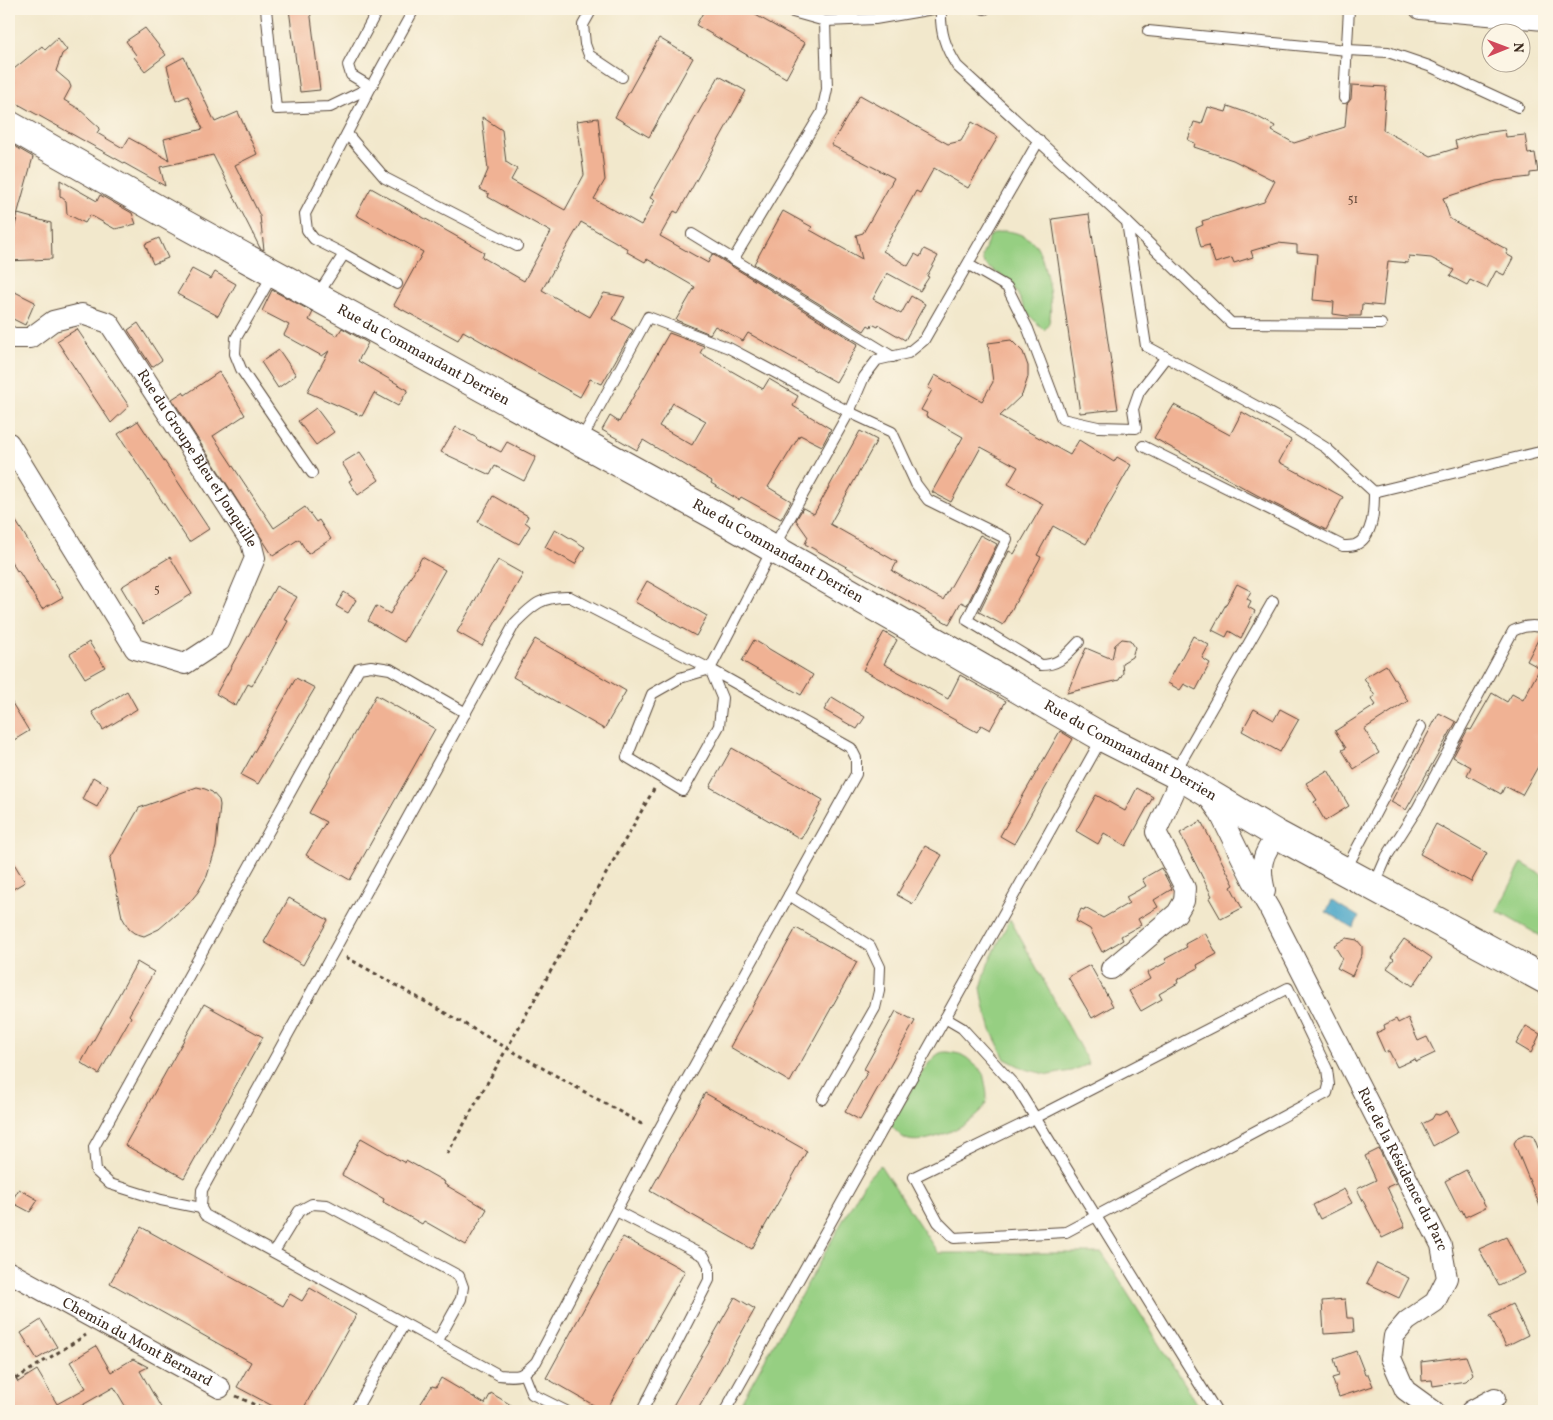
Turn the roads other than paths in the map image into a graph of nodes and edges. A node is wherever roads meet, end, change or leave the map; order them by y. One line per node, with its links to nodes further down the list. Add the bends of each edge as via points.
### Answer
1 (266, 9): 15 (lane, via 276,108 330,107)
2 (378, 9): 15 (lane, via 348,65 351,75)
3 (414, 9): 15 (lane)
4 (592, 9): 14 (lane, via 583,25 589,55)
5 (782, 9): 11 (lane)
6 (933, 9): 11 (lane, via 875,19)
7 (941, 9): 20 (lane, via 940,26 957,66)
8 (1349, 9): 13 (lane)
9 (1420, 9): 10 (street)
10 (1544, 20)
11 (825, 21): 25 (lane, via 827,89 822,112)
12 (1148, 31): 13 (lane)
13 (1346, 50): 16 (lane); 17 (lane, via 1388,52 1430,66)
14 (622, 76)
15 (371, 87): 19 (lane)
16 (1344, 98)
17 (1518, 107)
18 (9, 125): 27 (main road, Rue du Commandant Derrien)
19 (347, 134): 23 (lane, via 384,178); 24 (lane, via 306,214 307,230 314,239)
20 (1039, 140): 21 (lane); 26 (lane)
21 (1127, 222): 30 (lane, via 1231,323); 33 (lane, via 1146,346)
22 (692, 234): 25 (lane)
23 (517, 246)
24 (344, 254): 28 (lane); 29 (lane)
25 (733, 260): 32 (lane)
26 (969, 265): 32 (lane, via 924,340 908,353); 33 (lane, via 1006,287 1028,329 1062,419 1098,427 1136,428 1133,409 1139,392)
27 (272, 272): 29 (main road, Rue du Commandant Derrien); 39 (lane, via 236,338 235,354 241,369)
28 (397, 284)
29 (317, 297): 41 (main road, Rue du Commandant Derrien)
30 (1381, 324)
31 (9, 336): 36 (street, Rue du Groupe Bleu et Jonquille, via 30,338 54,321 82,314 109,323 251,542 255,558 220,641 185,664 135,649)
32 (893, 357): 34 (lane, via 878,360 864,377)
33 (1166, 357): 40 (lane, via 1326,448)
34 (849, 412): 35 (lane, via 729,348 648,317); 41 (lane); 44 (lane, via 892,432 916,484 928,500 1007,539 967,620 1041,666 1061,660)
35 (586, 431)
36 (9, 444)
37 (1142, 446): 40 (lane, via 1343,546 1355,545 1367,535 1374,513)
38 (1544, 451): 40 (lane)
39 (312, 472)
40 (1374, 492)
41 (773, 548): 45 (lane); 48 (main road, Rue du Commandant Derrien)
42 (1273, 601): 49 (lane)
43 (1544, 628): 52 (lane, via 1522,626 1513,631 1417,809 1387,856)
44 (1079, 642)
45 (710, 668): 45 (lane, via 722,698 719,726 683,791 627,757 652,694 680,678); 46 (lane, via 570,597 554,597 530,608 515,623); 53 (lane, via 851,748 856,758 856,774)
46 (466, 713): 60 (lane, via 202,1190); 60 (lane, via 390,670 371,666 359,668 94,1147 96,1171 110,1184)
47 (1421, 727): 51 (lane)
48 (1102, 737): 49 (main road, Rue du Commandant Derrien); 57 (lane)
49 (1185, 780): 50 (main road, Rue du Commandant Derrien); 54 (street, Rue de la Résidence du Parc, via 1219,812); 55 (street, via 1156,832 1185,888 1184,901 1178,912)
50 (1278, 835): 51 (main road, Rue du Commandant Derrien); 54 (street, Rue de la Résidence du Parc, via 1267,848 1261,868)
51 (1345, 871): 52 (main road, Rue du Commandant Derrien)
52 (1374, 887): 56 (main road, Rue du Commandant Derrien)
53 (790, 895): 58 (lane, via 870,946 880,967 875,1008); 61 (lane)
54 (1269, 908): 75 (street, Rue de la Résidence du Parc, via 1441,1245 1446,1278 1435,1302 1407,1321 1394,1336 1391,1358 1405,1390)
55 (1111, 969)
56 (1544, 978)
57 (945, 1018): 59 (lane, via 962,1028 1003,1072); 73 (lane)
58 (823, 1099)
59 (1036, 1118): 62 (lane); 62 (lane, via 914,1177 938,1222 954,1238 1066,1232); 62 (lane, via 1288,988 1327,1069 1327,1093)
60 (201, 1208): 63 (lane, via 205,1215)
61 (616, 1211): 67 (lane, via 536,1362); 72 (lane, via 704,1256 709,1266 708,1280)
62 (1095, 1217): 74 (lane)
63 (274, 1252): 65 (lane); 66 (lane, via 299,1211 312,1204 327,1206 459,1276 463,1287 461,1299)
64 (9, 1272): 68 (street, Chemin du Mont Bernard)
65 (404, 1324): 66 (lane); 70 (lane)
66 (437, 1342): 67 (lane, via 499,1375 514,1377)
67 (524, 1374): 71 (lane, via 532,1394)
68 (220, 1388)
69 (1494, 1398): 76 (street)
70 (354, 1411)
71 (566, 1411)
72 (642, 1411)
73 (725, 1411)
74 (1216, 1411)
75 (1434, 1411)
76 (1471, 1411)

